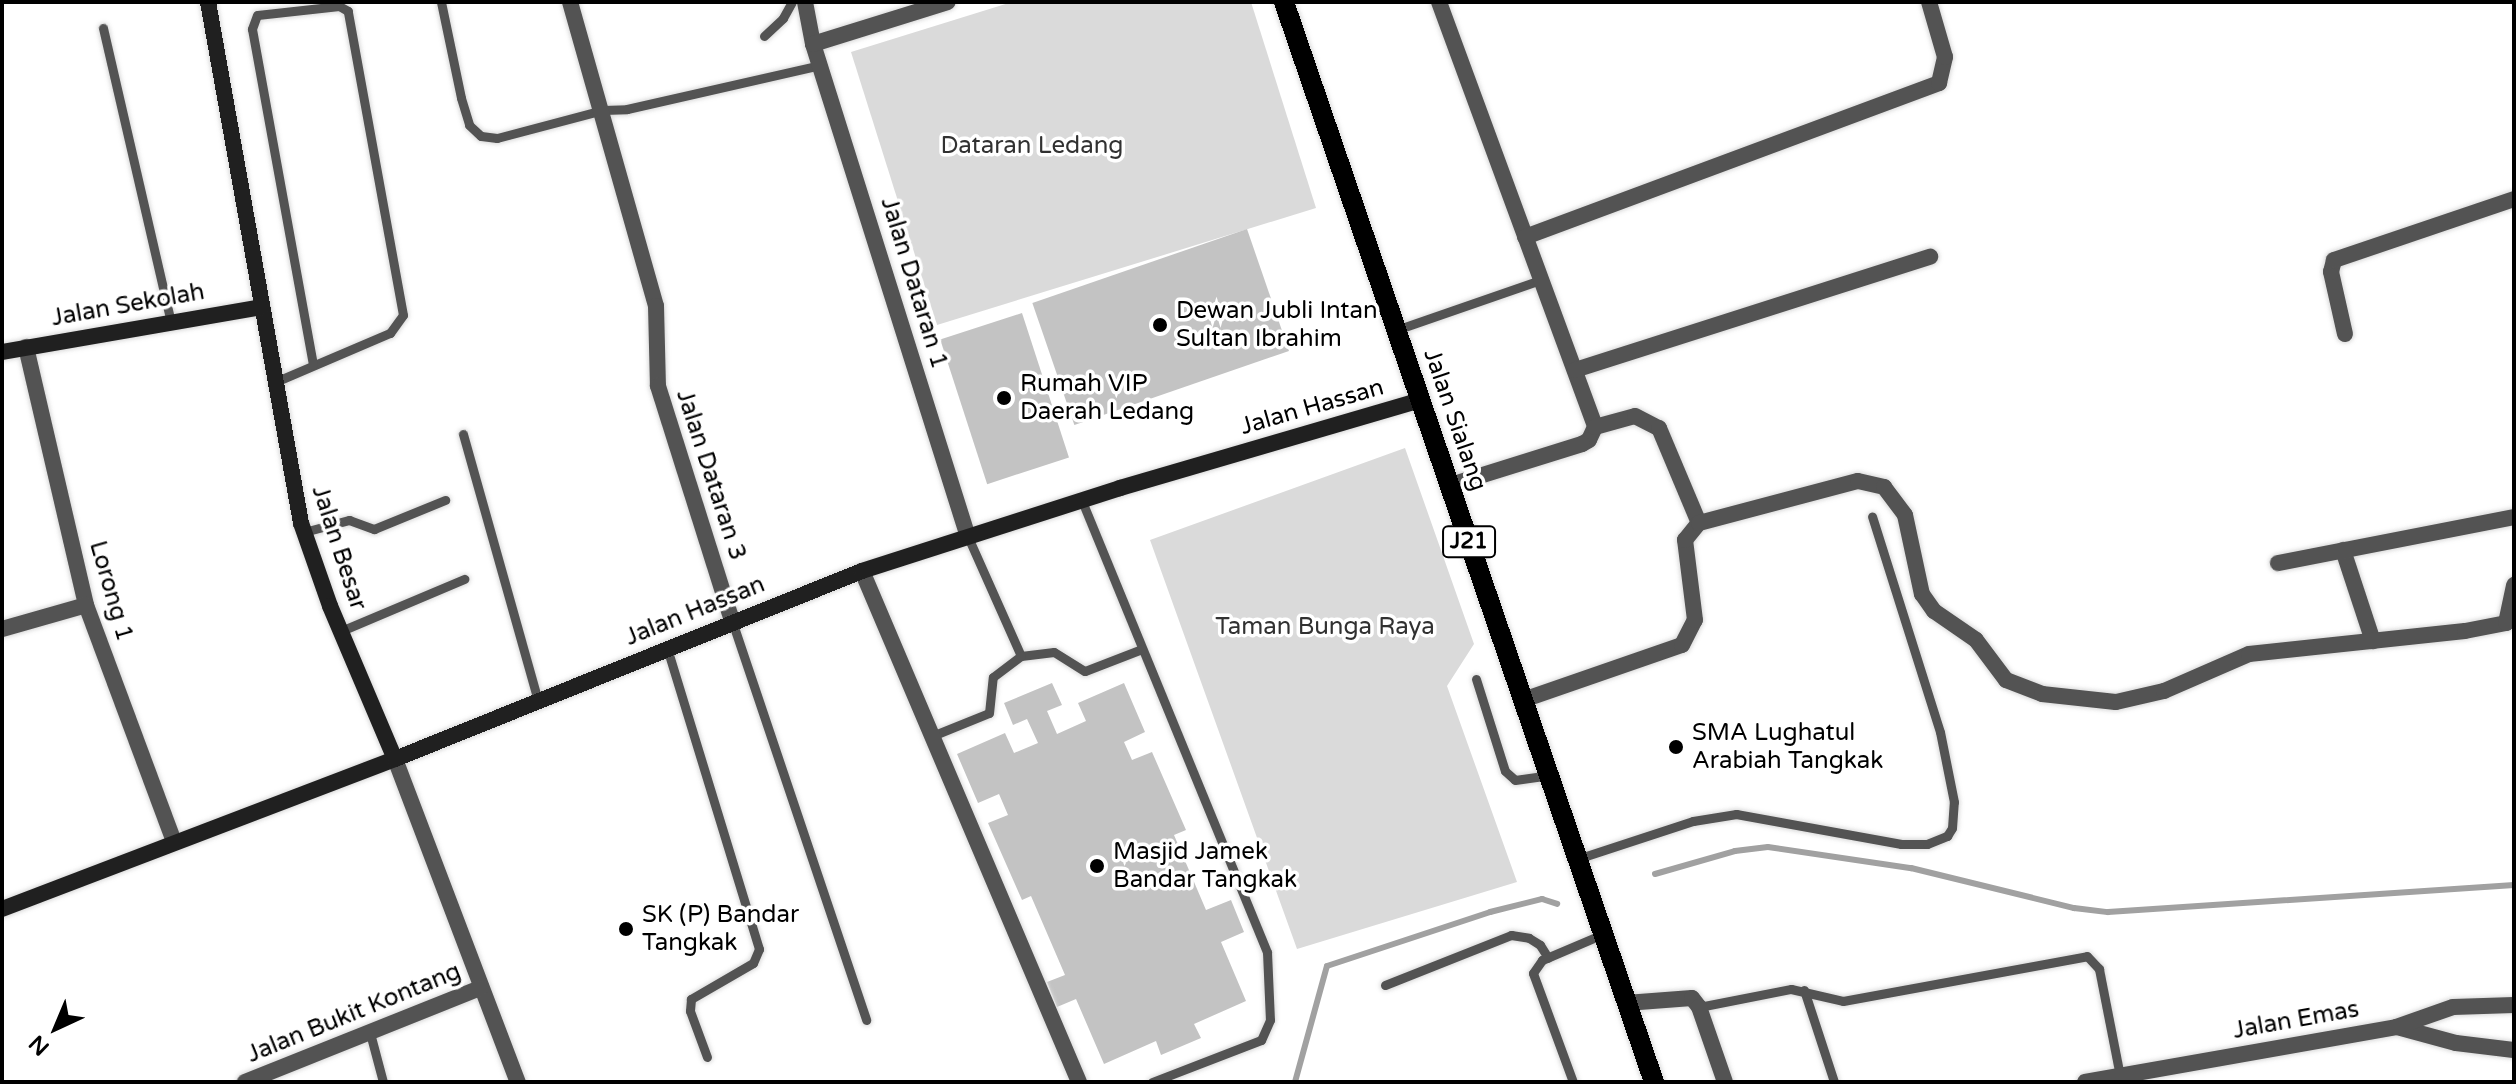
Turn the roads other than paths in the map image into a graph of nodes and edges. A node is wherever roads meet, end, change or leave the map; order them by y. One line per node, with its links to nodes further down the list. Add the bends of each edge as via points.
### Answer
1 (208, 2): 19 (street, Jalan Besar)
2 (441, 2): 14 (lane, via 469,125 481,136 497,138)
3 (570, 2): 14 (street, Jalan Dataran 3)
4 (792, 2): 11 (lane)
5 (805, 2): 12 (street, Jalan Dataran 1)
6 (948, 2): 12 (street)
7 (1285, 2): 21 (main road, Jalan Sialang / J21)
8 (1439, 2): 16 (street)
9 (1929, 2): 16 (street, via 1945,57 1939,83)
10 (103, 28): 20 (lane)
11 (764, 36)
12 (813, 44): 13 (street, Jalan Dataran 1)
13 (820, 65): 14 (lane); 38 (street, Jalan Dataran 1)
14 (603, 110): 45 (street, Jalan Dataran 3, via 656,306 658,386)
15 (2514, 199): 22 (street, via 2334,260 2331,272)
16 (1525, 237): 18 (street)
17 (1930, 257): 26 (street)
18 (1540, 280): 21 (lane); 26 (street)
19 (262, 307): 20 (street, Jalan Sekolah); 27 (street, Jalan Besar)
20 (171, 322): 23 (street, Jalan Sekolah)
21 (1396, 330): 28 (main road, Jalan Sialang / J21)
22 (2345, 334)
23 (26, 347): 24 (street, Jalan Sekolah); 44 (street, Lorong 1)
24 (2, 352)
25 (313, 364): 25 (lane, via 252,29 257,15 339,6 348,11 403,315 390,333); 27 (lane)
26 (1575, 370): 29 (street)
27 (275, 382): 37 (street, Jalan Besar)
28 (1420, 400): 31 (main road, Jalan Sialang / J21); 33 (street, Jalan Hassan)
29 (1595, 427): 31 (street, via 1582,444); 36 (street, via 1635,416 1659,428)
30 (463, 434): 55 (lane)
31 (1450, 485): 54 (main road, Jalan Sialang / J21)
32 (445, 500): 37 (lane, via 374,529 349,520)
33 (1082, 501): 38 (street, Jalan Hassan); 51 (lane)
34 (1872, 516): 60 (lane, via 1940,732 1954,802 1947,836 1927,844 1901,844 1736,814 1693,821)
35 (2514, 517): 39 (street)
36 (1699, 523): 49 (street, via 1845,484 1873,482 1884,487 1905,515 1925,600 1987,649 2006,680 2042,694 2116,702 2164,691 2249,654); 54 (street, via 1685,540 1695,620 1682,645)
37 (304, 532): 48 (street, Jalan Besar)
38 (968, 537): 41 (street, Jalan Hassan); 52 (lane)
39 (2343, 550): 40 (street); 49 (street)
40 (2278, 563)
41 (862, 571): 45 (street, Jalan Hassan); 56 (street)
42 (464, 579): 48 (lane)
43 (2514, 585): 46 (street)
44 (86, 605): 47 (street); 59 (street, Lorong 1)
45 (732, 621): 50 (street, Jalan Hassan); 70 (lane)
46 (2510, 625): 49 (street)
47 (2, 629)
48 (341, 631): 57 (street, Jalan Besar)
49 (2373, 641)
50 (667, 648): 55 (street, Jalan Hassan); 74 (lane, via 759,949 753,963 691,999 690,1011)
51 (1142, 649): 52 (lane, via 1085,671 1054,652); 81 (lane, via 1265,944 1270,1020 1261,1040)
52 (1021, 656): 56 (lane, via 993,677 989,713)
53 (1476, 679): 58 (lane, via 1505,771 1515,780)
54 (1523, 700): 58 (main road, Jalan Sialang / J21)
55 (538, 701): 57 (street, Jalan Hassan)
56 (932, 736): 80 (street)
57 (395, 759): 59 (street, Jalan Hassan); 65 (street, Jalan Besar)
58 (1549, 775): 60 (main road, Jalan Sialang / J21)
59 (174, 841): 61 (street, Jalan Hassan)
60 (1577, 859): 62 (main road, Jalan Sialang / J21)
61 (2, 909)
62 (1603, 934): 63 (lane); 67 (main road, Jalan Sialang / J21)
63 (1548, 958): 64 (lane, via 1529,938 1511,935); 82 (lane, via 1534,968 1534,979)
64 (1385, 985)
65 (480, 988): 72 (street, Jalan Bukit Kontang); 79 (street, Jalan Besar)
66 (1804, 990): 69 (lane); 76 (lane, via 1843,1001 2087,956 2099,969); 85 (lane)
67 (1626, 1003): 69 (street, via 1686,996); 83 (main road, Jalan Sialang / J21)
68 (2514, 1005): 71 (street, Jalan Emas, via 2453,1007)
69 (1699, 1007): 84 (street)
70 (866, 1020)
71 (2396, 1027): 73 (street, via 2456,1043); 76 (street, Jalan Emas)
72 (370, 1033): 75 (street, Jalan Bukit Kontang); 78 (lane)
73 (2514, 1050)
74 (707, 1057)
75 (277, 1076): 77 (street, Jalan Bukit Kontang)
76 (2120, 1076): 86 (street, Jalan Emas)
77 (245, 1082)
78 (383, 1082)
79 (518, 1082)
80 (1079, 1082)
81 (1152, 1082)
82 (1573, 1082)
83 (1654, 1082)
84 (1725, 1082)
85 (1834, 1082)
86 (2085, 1082)

